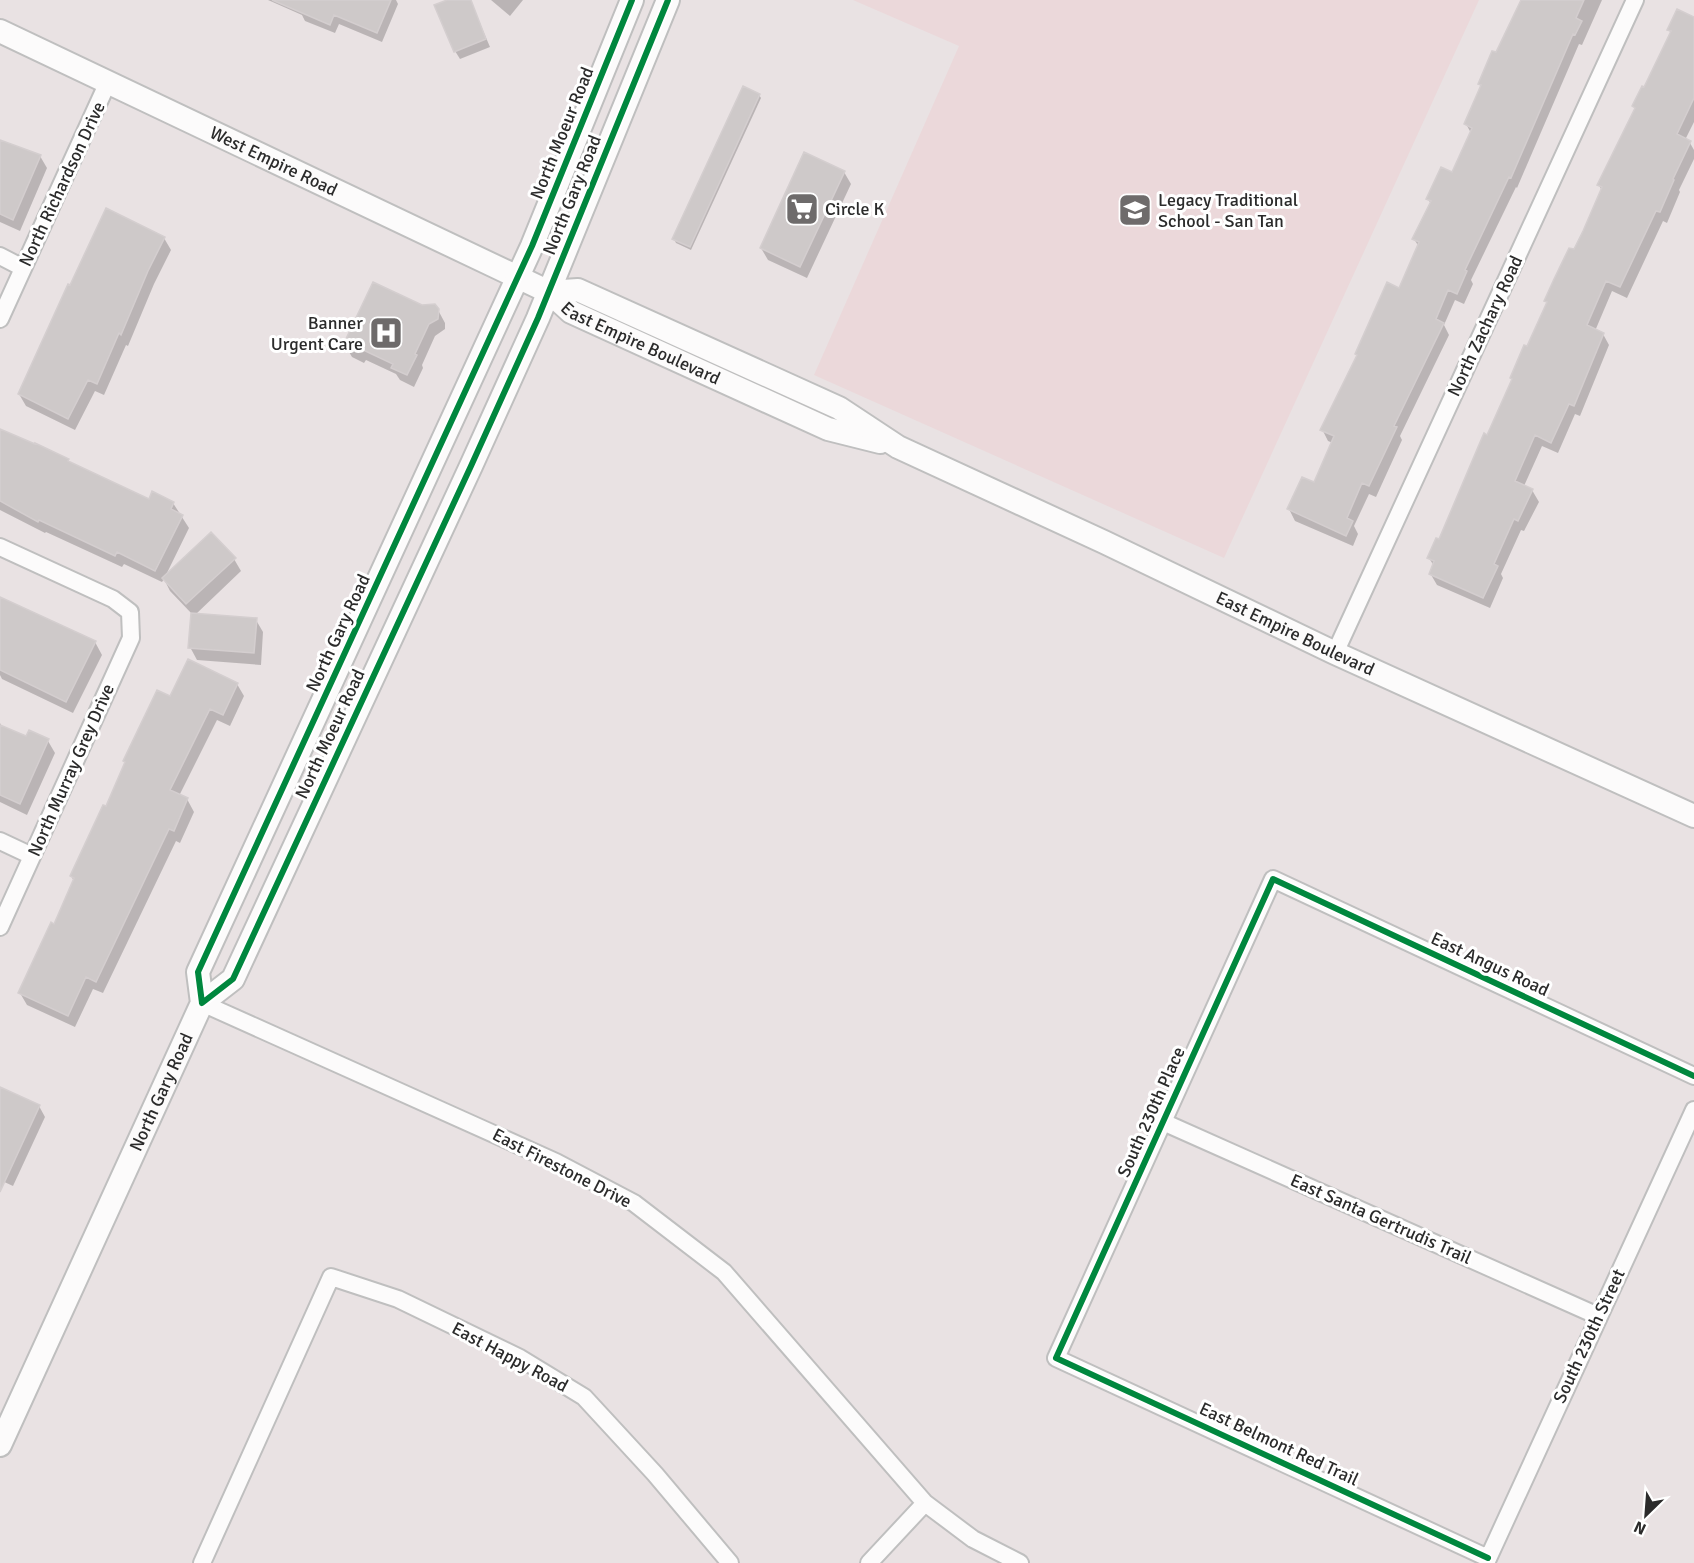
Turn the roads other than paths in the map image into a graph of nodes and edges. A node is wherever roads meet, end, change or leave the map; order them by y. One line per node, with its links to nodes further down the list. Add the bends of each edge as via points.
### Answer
1 (632, 0): 8 (main road, North Moeur Road)
2 (668, 0): 9 (main road, North Gary Road)
3 (1635, 0): 13 (street, North Zachary Road)
4 (0, 31): 5 (main road, West Empire Road)
5 (108, 82): 7 (street, North Richardson Drive); 8 (main road, West Empire Road)
6 (0, 256): 7 (street)
7 (23, 268): 10 (street, North Richardson Drive)
8 (518, 277): 9 (main road, West Empire Road); 19 (main road, North Gary Road, via 198,972)
9 (549, 292): 11 (main road, North Gary Road); 13 (main road, East Empire Boulevard, via 571,312 828,429 898,447)
10 (0, 319)
11 (471, 466): 19 (main road, North Moeur Road, via 233,979)
12 (0, 547): 16 (street, North Murray Grey Drive, via 113,599 130,612 131,639)
13 (1335, 653): 14 (main road, East Empire Boulevard)
14 (1694, 816)
15 (0, 841): 16 (street)
16 (32, 855): 18 (street, North Murray Grey Drive)
17 (1273, 879): 20 (street, East Angus Road); 22 (street, South 230th Place)
18 (0, 927)
19 (202, 1003): 25 (main road, North Gary Road); 26 (street, East Firestone Drive, via 556,1162 634,1203 724,1272)
20 (1694, 1076)
21 (1694, 1110): 23 (street, South 230th Street)
22 (1163, 1122): 23 (street, East Santa Gertrudis Trail); 24 (street, South 230th Place)
23 (1598, 1316): 27 (street, South 230th Street)
24 (1056, 1358): 27 (street, East Belmont Red Trail)
25 (0, 1445)
26 (925, 1503): 30 (street); 31 (street, East Firestone Drive, via 973,1539)
27 (1487, 1560)
28 (202, 1563): 29 (street, East Happy Road, via 331,1277 398,1299 520,1358 584,1397)
29 (730, 1563)
30 (869, 1563)
31 (1020, 1563)

